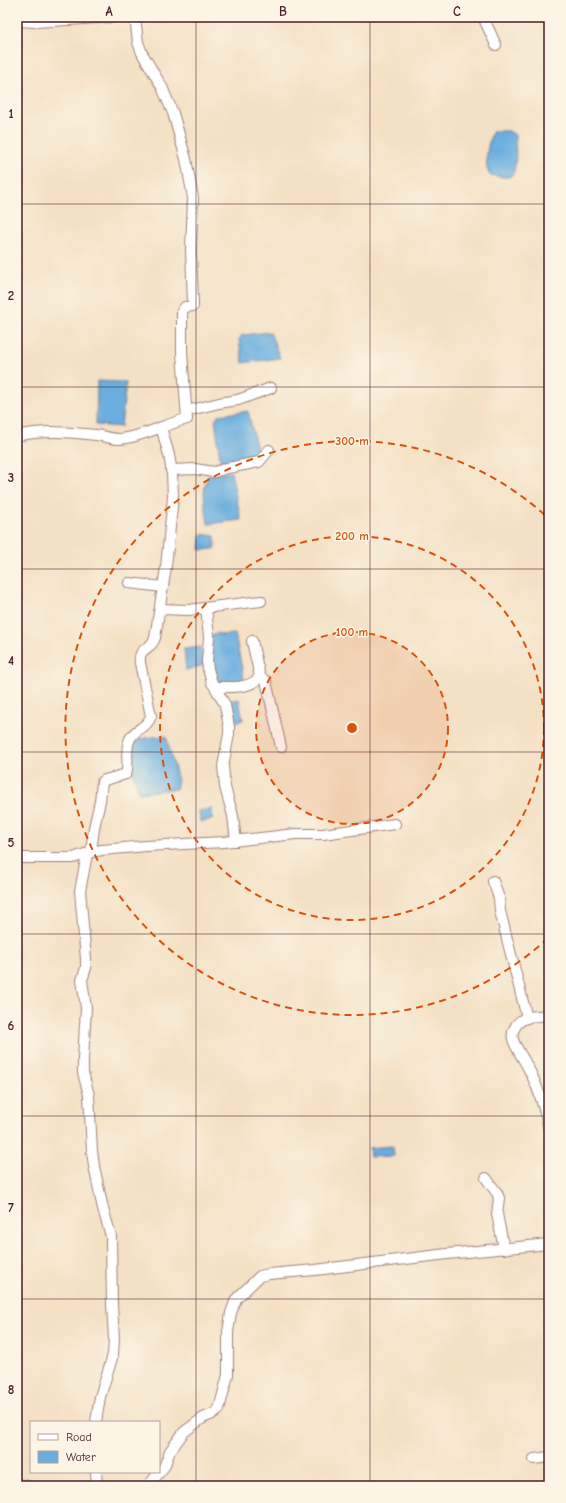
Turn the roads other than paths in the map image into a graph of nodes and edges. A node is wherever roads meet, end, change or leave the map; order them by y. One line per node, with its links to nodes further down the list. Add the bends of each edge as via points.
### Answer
1 (113, 17): 4 (street)
2 (135, 17): 7 (street, via 142,53 162,87 173,113 184,149 192,190 193,306 184,307 182,311 182,353)
3 (483, 17): 5 (street)
4 (17, 21)
5 (496, 45)
6 (271, 388): 7 (street, via 238,400)
7 (187, 411): 8 (street, via 187,419)
8 (161, 426): 9 (street, via 140,435 120,439 65,432 39,432); 11 (street)
9 (17, 436)
10 (269, 450): 11 (street, via 260,462 214,472 195,469)
11 (171, 470): 13 (street, via 173,497)
12 (129, 583): 13 (street)
13 (163, 587): 16 (street)
14 (261, 601): 15 (street)
15 (206, 608): 16 (street); 19 (street, via 209,637 207,661)
16 (160, 609): 23 (street, via 154,642 142,651 140,656 151,716 149,723 129,740 126,774 102,782)
17 (252, 641): 18 (street)
18 (260, 677): 19 (street, via 256,682 236,687); 20 (street, via 266,681)
19 (215, 687): 22 (street, via 225,705 230,734 222,766)
20 (281, 747)
21 (394, 824): 22 (street, via 323,834 295,834)
22 (236, 841): 23 (street, via 146,846)
23 (89, 853): 24 (street, via 72,858); 32 (street, via 80,891 86,959 82,980 86,1008 83,1073 89,1095 94,1166 111,1236 114,1340 113,1355 100,1397)
24 (17, 858)
25 (493, 881): 27 (street)
26 (549, 1015): 27 (street)
27 (526, 1018): 28 (street, via 514,1029 512,1040 538,1087)
28 (549, 1129)
29 (486, 1178): 31 (street, via 498,1198)
30 (549, 1244): 31 (street)
31 (504, 1249): 35 (street, via 260,1276 236,1299 231,1313 228,1332 228,1375 219,1409 184,1432 170,1451)
32 (96, 1421)
33 (549, 1457): 34 (street)
34 (534, 1459)
35 (160, 1472)
36 (96, 1473): 38 (street)
37 (159, 1473): 39 (street)
38 (97, 1486)
39 (148, 1486)

